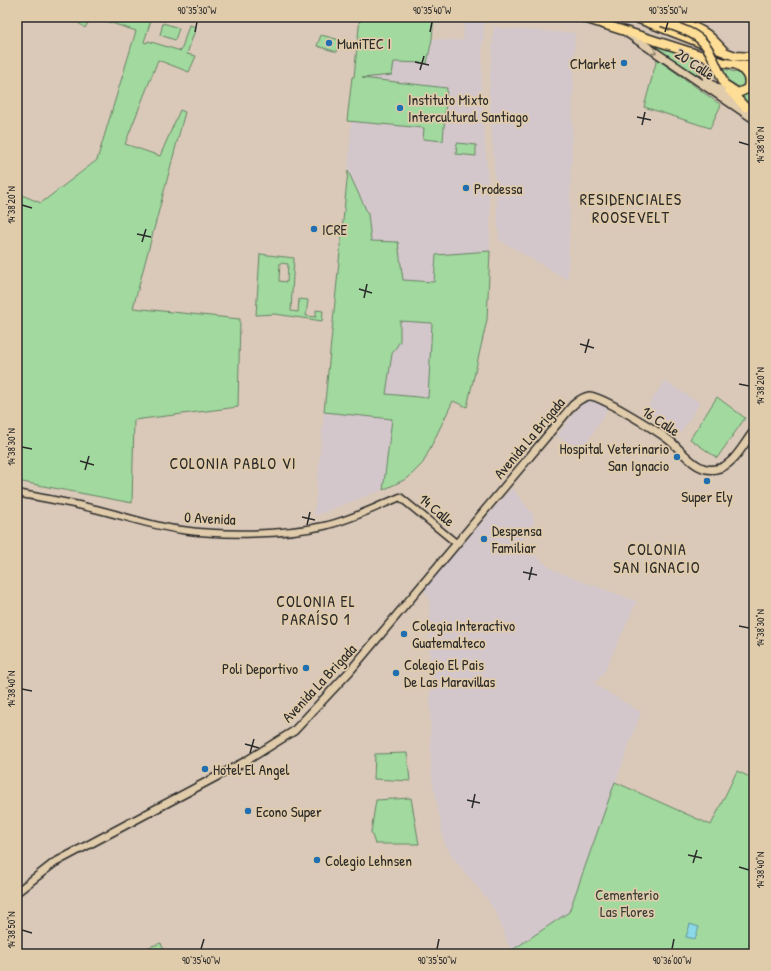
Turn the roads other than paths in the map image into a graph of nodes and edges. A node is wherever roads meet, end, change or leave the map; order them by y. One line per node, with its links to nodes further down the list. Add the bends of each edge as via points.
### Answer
1 (582, 17): 5 (highway)
2 (634, 17): 6 (highway)
3 (646, 17): 11 (highway, bridge, via 689,31 699,38 709,49)
4 (652, 17): 6 (highway, via 668,19 701,30)
5 (622, 30): 8 (highway); 14 (main road, 20 Calle, one-way to 14)
6 (727, 53): 7 (highway)
7 (754, 57)
8 (725, 63): 9 (highway); 12 (main road, 20 Calle, via 708,65 705,70 706,77 711,84)
9 (738, 66): 10 (highway); 11 (highway, via 748,76 747,89 738,93)
10 (754, 67)
11 (723, 83): 12 (highway)
12 (745, 107): 13 (main road, 20 Calle)
13 (754, 113)
14 (754, 119)
15 (590, 396): 16 (main road, 16 Calle, via 605,401 667,439 698,466 717,469 725,466); 19 (main road, Avenida La Brigada, via 573,405)
16 (754, 431)
17 (17, 493): 18 (street, 0 Avenida, via 92,508 128,519 210,533 267,533 324,526 354,517)
18 (400, 497): 19 (street, 14 Calle)
19 (456, 543): 20 (main road, Avenida La Brigada, via 350,671 294,731 246,761 54,863)
20 (17, 892)

